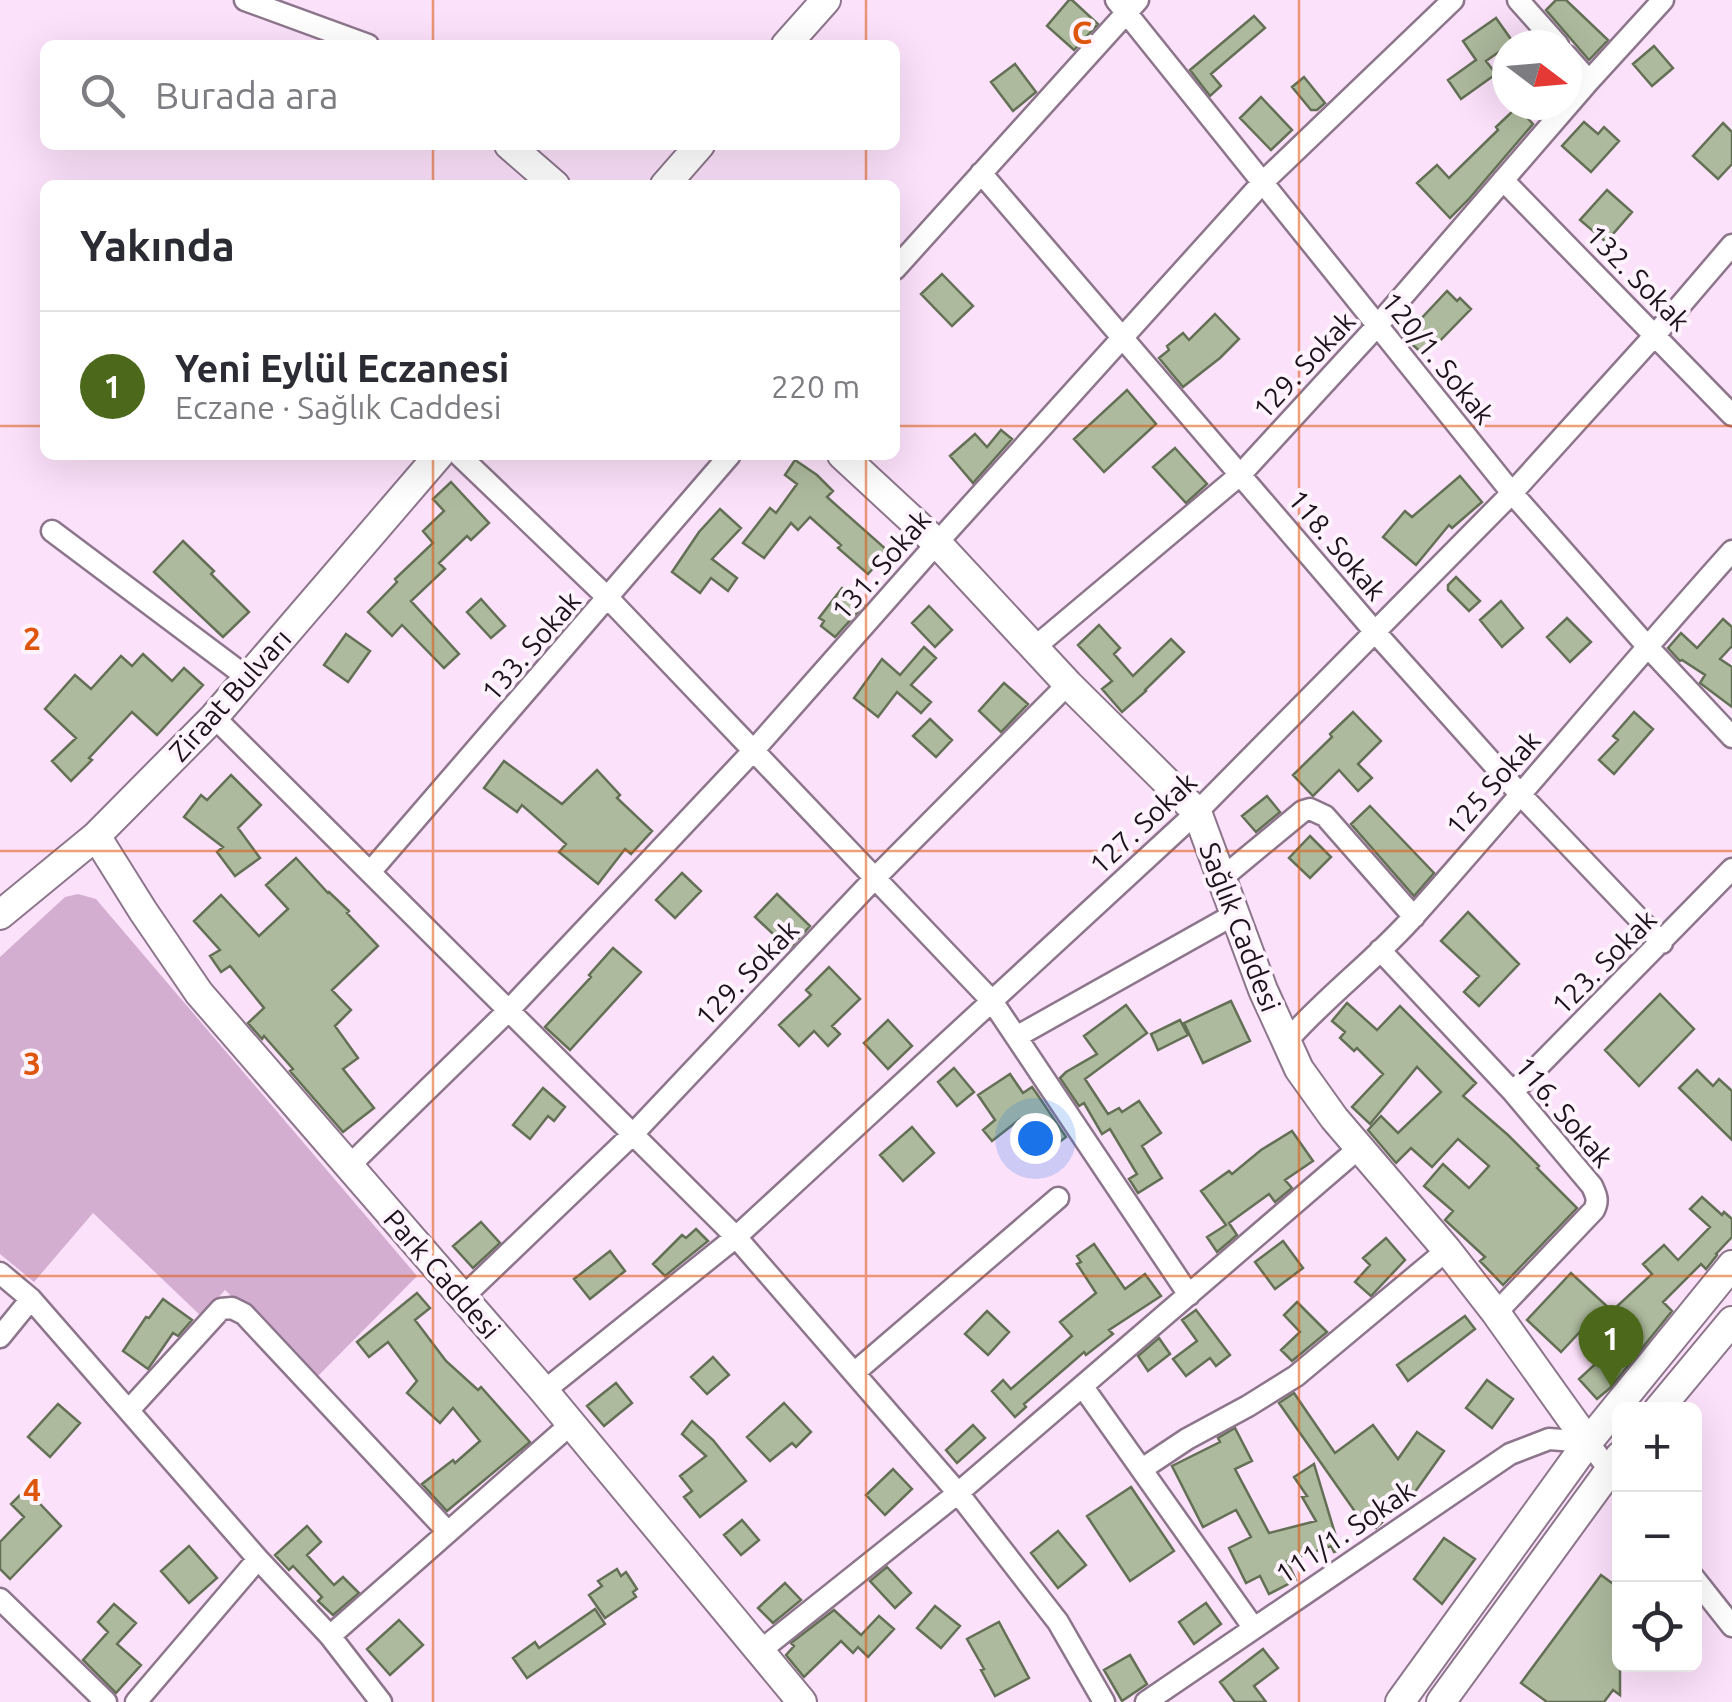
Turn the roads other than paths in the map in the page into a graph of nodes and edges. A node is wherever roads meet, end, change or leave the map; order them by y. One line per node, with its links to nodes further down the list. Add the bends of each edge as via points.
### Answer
1 (245, 0): 8 (street)
2 (826, 0): 9 (street)
3 (1454, 0): 18 (street, 131. Sokak)
4 (1518, 0): 7 (street)
5 (1663, 0): 11 (street, 129. Sokak)
6 (1127, 4): 14 (street); 18 (street, 120/1. Sokak)
7 (1545, 30)
8 (354, 40)
9 (790, 40)
10 (1582, 73): 11 (street)
11 (1589, 81): 17 (street, 129. Sokak)
12 (515, 150): 15 (street)
13 (696, 150): 16 (street)
14 (982, 173): 20 (street); 23 (street, 118. Sokak)
15 (549, 180)
16 (669, 180)
17 (1503, 180): 21 (street, 129. Sokak); 22 (street, 132. Sokak)
18 (1263, 182): 21 (street, 120/1. Sokak); 23 (street, 131. Sokak)
19 (1732, 246): 22 (street, 127. Sokak)
20 (900, 263)
21 (1377, 326): 29 (street, 129. Sokak); 30 (street, 120/1. Sokak)
22 (1655, 335): 24 (street, 132. Sokak); 30 (street, 127. Sokak)
23 (1122, 336): 29 (street, 118. Sokak); 32 (street, 131. Sokak)
24 (1732, 416)
25 (435, 460): 38 (street, Ziraat Bulvarı)
26 (464, 460): 34 (street)
27 (726, 460): 34 (street, 133. Sokak)
28 (847, 460): 32 (street, Sağlık Caddesi)
29 (1241, 474): 35 (street, 118. Sokak); 37 (street, 129. Sokak)
30 (1512, 493): 35 (street, 127. Sokak); 36 (street, 120/1. Sokak)
31 (52, 532): 38 (street)
32 (937, 543): 37 (street, Sağlık Caddesi); 42 (street, 131. Sokak)
33 (1732, 551): 36 (street, 125 Sokak)
34 (608, 598): 42 (street); 47 (street, 133. Sokak)
35 (1375, 632): 43 (street, 118. Sokak); 44 (street, 127. Sokak)
36 (1647, 646): 41 (street, 120/1. Sokak); 43 (street, 125 Sokak)
37 (1035, 647): 39 (street, Sağlık Caddesi)
38 (248, 678): 40 (street, Ziraat Bulvarı)
39 (1068, 684): 44 (street, Sağlık Caddesi); 49 (street, 129. Sokak)
40 (214, 717): 45 (street, Ziraat Bulvarı); 47 (street)
41 (1732, 737)
42 (754, 750): 49 (street); 56 (street, 131. Sokak)
43 (1520, 794): 52 (street, 125 Sokak); 53 (street, 118. Sokak)
44 (1197, 812): 48 (street, Sağlık Caddesi); 55 (street, 127. Sokak)
45 (96, 836): 51 (street, Ziraat Bulvarı); 62 (street, Park Caddesi, via 199,992)
46 (1732, 869): 53 (street, 123. Sokak)
47 (371, 871): 56 (street)
48 (1222, 878): 50 (street, Sağlık Caddesi); 52 (street, via 1310,809 1325,816)
49 (874, 880): 55 (street); 60 (street, 129. Sokak)
50 (1235, 914): 57 (street); 58 (street, Sağlık Caddesi)
51 (0, 915)
52 (1414, 917): 54 (street, 125 Sokak)
53 (1662, 943): 59 (street, 123. Sokak)
54 (1380, 950): 58 (street, 125 Sokak); 59 (street, 116. Sokak)
55 (992, 1001): 57 (street); 64 (street, 127. Sokak)
56 (509, 1010): 60 (street); 62 (street, 131. Sokak)
57 (1016, 1037): 68 (street)
58 (1286, 1042): 61 (street, Sağlık Caddesi, via 1315,1094)
59 (1513, 1092): 71 (street, 116. Sokak, via 1592,1186 1598,1203)
60 (633, 1134): 64 (street); 69 (street, 129. Sokak)
61 (1359, 1148): 65 (street, Sağlık Caddesi); 68 (street)
62 (348, 1166): 69 (street, Park Caddesi)
63 (1058, 1198): 74 (street)
64 (736, 1237): 74 (street); 76 (street, 127. Sokak)
65 (1446, 1250): 71 (street, Sağlık Caddesi); 82 (street, via 1296,1376)
66 (1732, 1265): 80 (street)
67 (0, 1273): 70 (street)
68 (1189, 1295): 75 (street)
69 (463, 1297): 76 (street, Park Caddesi)
70 (31, 1299): 73 (street); 78 (street)
71 (1496, 1313): 80 (street, Sağlık Caddesi)
72 (1732, 1321): 77 (street)
73 (0, 1337)
74 (854, 1373): 84 (street)
75 (1082, 1386): 82 (street); 84 (street)
76 (544, 1391): 79 (street, Park Caddesi)
77 (1665, 1402)
78 (128, 1410): 85 (street, via 221,1308 238,1310); 86 (street)
79 (571, 1424): 85 (street); 92 (street, Park Caddesi)
80 (1588, 1442): 81 (street); 90 (street, 111/1. Sokak, via 1549,1439 1510,1454); 99 (street)
81 (1612, 1466)
82 (1142, 1469): 90 (street)
83 (1612, 1475): 100 (street)
84 (958, 1494): 92 (street); 97 (street, via 1058,1622)
85 (448, 1532): 91 (street)
86 (258, 1559): 91 (street); 94 (street)
87 (1697, 1582): 89 (street)
88 (0, 1599): 93 (street)
89 (1732, 1626)
90 (1252, 1628): 98 (street, 111/1. Sokak)
91 (330, 1636): 95 (street)
92 (760, 1651): 96 (street, Park Caddesi)
93 (106, 1702)
94 (136, 1702)
95 (381, 1702)
96 (802, 1702)
97 (1104, 1702)
98 (1146, 1702)
99 (1400, 1702)
100 (1441, 1702)

